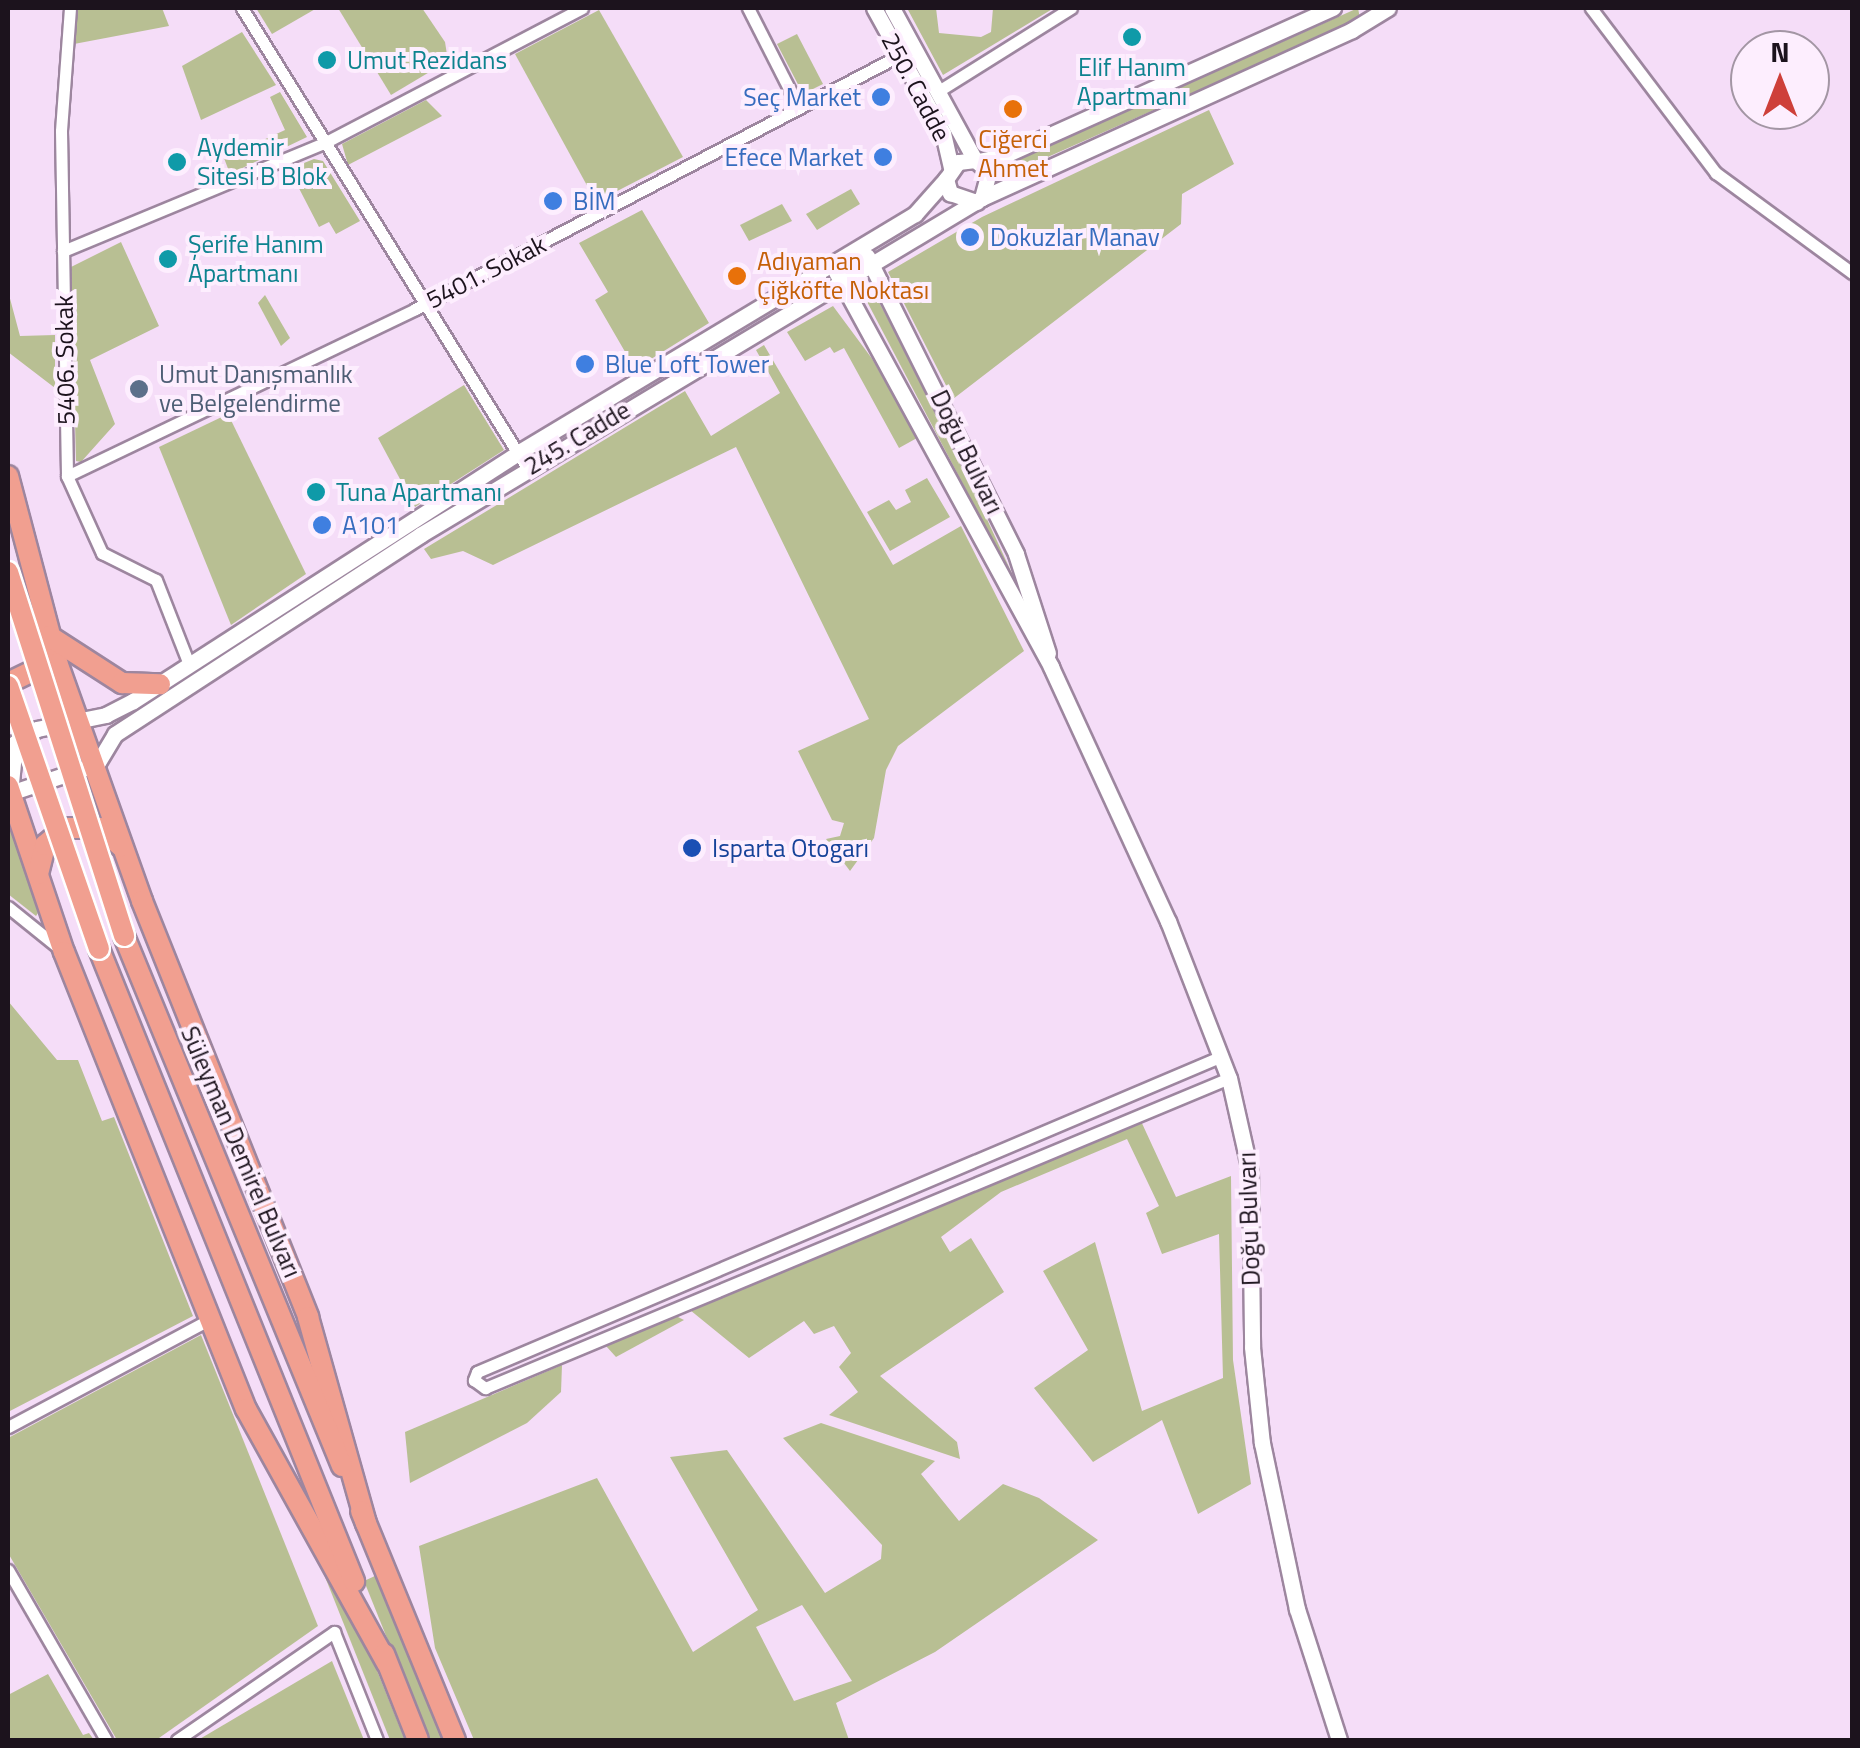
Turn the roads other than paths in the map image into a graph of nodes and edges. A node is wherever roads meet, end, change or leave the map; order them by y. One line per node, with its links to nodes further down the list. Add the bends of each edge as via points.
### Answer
1 (70, 8): 19 (street, 5406. Sokak, via 61,132)
2 (242, 8): 14 (street)
3 (582, 8): 14 (street)
4 (748, 8): 13 (street)
5 (874, 8): 11 (street, 250. Cadde)
6 (892, 8): 12 (street, 250. Cadde)
7 (1071, 8): 12 (street)
8 (1333, 8): 15 (street, via 1003,156)
9 (1591, 8): 22 (street, via 1716,173)
10 (1384, 9): 17 (street, 245. Cadde)
11 (900, 55): 13 (street, 5401. Sokak); 16 (street, 250. Cadde, via 948,144)
12 (937, 92): 15 (street, 250. Cadde)
13 (799, 108): 24 (street, 5401. Sokak)
14 (324, 143): 19 (street); 24 (street)
15 (976, 160): 16 (street); 17 (street, via 990,179)
16 (948, 174): 17 (street, via 955,198); 18 (street, 245. Cadde, via 926,206)
17 (979, 200): 20 (street, 245. Cadde)
18 (862, 246): 20 (street, Doğu Bulvarı); 21 (street, 245. Cadde)
19 (63, 251): 27 (street, 5406. Sokak)
20 (871, 262): 23 (street, 245. Cadde); 31 (street, Doğu Bulvarı, via 1020,564)
21 (831, 265): 23 (street, Doğu Bulvarı); 25 (street, 245. Cadde)
22 (1852, 273)
23 (840, 280): 25 (street, 245. Cadde); 31 (street, Doğu Bulvarı)
24 (425, 304): 25 (street); 27 (street, 5401. Sokak)
25 (523, 460): 30 (street, 245. Cadde); 35 (street, 245. Cadde, via 116,734)
26 (8, 476): 29 (highway)
27 (67, 476): 30 (street, 5406. Sokak, via 102,553 156,580)
28 (8, 572): 45 (highway, Süleyman Demirel Bulvarı, bridge, via 124,936)
29 (50, 636): 32 (highway, via 37,669); 33 (highway, via 122,682); 34 (highway)
30 (189, 664): 33 (street, 245. Cadde)
31 (1051, 667): 41 (street, Doğu Bulvarı)
32 (8, 684): 47 (highway, bridge, via 100,949)
33 (160, 684): 34 (street, 245. Cadde, via 106,714)
34 (76, 717): 35 (highway); 36 (street, 245. Cadde, via 15,743)
35 (97, 764): 36 (street); 37 (highway)
36 (8, 791): 38 (highway)
37 (124, 852): 38 (highway, via 108,832 73,826 45,845); 45 (highway, via 314,1334)
38 (39, 878): 40 (highway)
39 (8, 907): 40 (street)
40 (64, 952): 43 (highway)
41 (1222, 1056): 42 (street, Doğu Bulvarı); 42 (street, via 477,1372 474,1380 485,1388)
42 (1229, 1078): 53 (street, Doğu Bulvarı, via 1250,1170 1253,1368 1265,1460 1297,1609)
43 (210, 1319): 44 (street); 47 (highway, via 246,1410)
44 (8, 1427)
45 (366, 1524): 52 (highway, Süleyman Demirel Bulvarı)
46 (8, 1570): 48 (street)
47 (387, 1664): 51 (highway)
48 (106, 1740)
49 (177, 1740): 50 (street, via 334,1632)
50 (377, 1740)
51 (418, 1740)
52 (455, 1740)
53 (1339, 1740)

